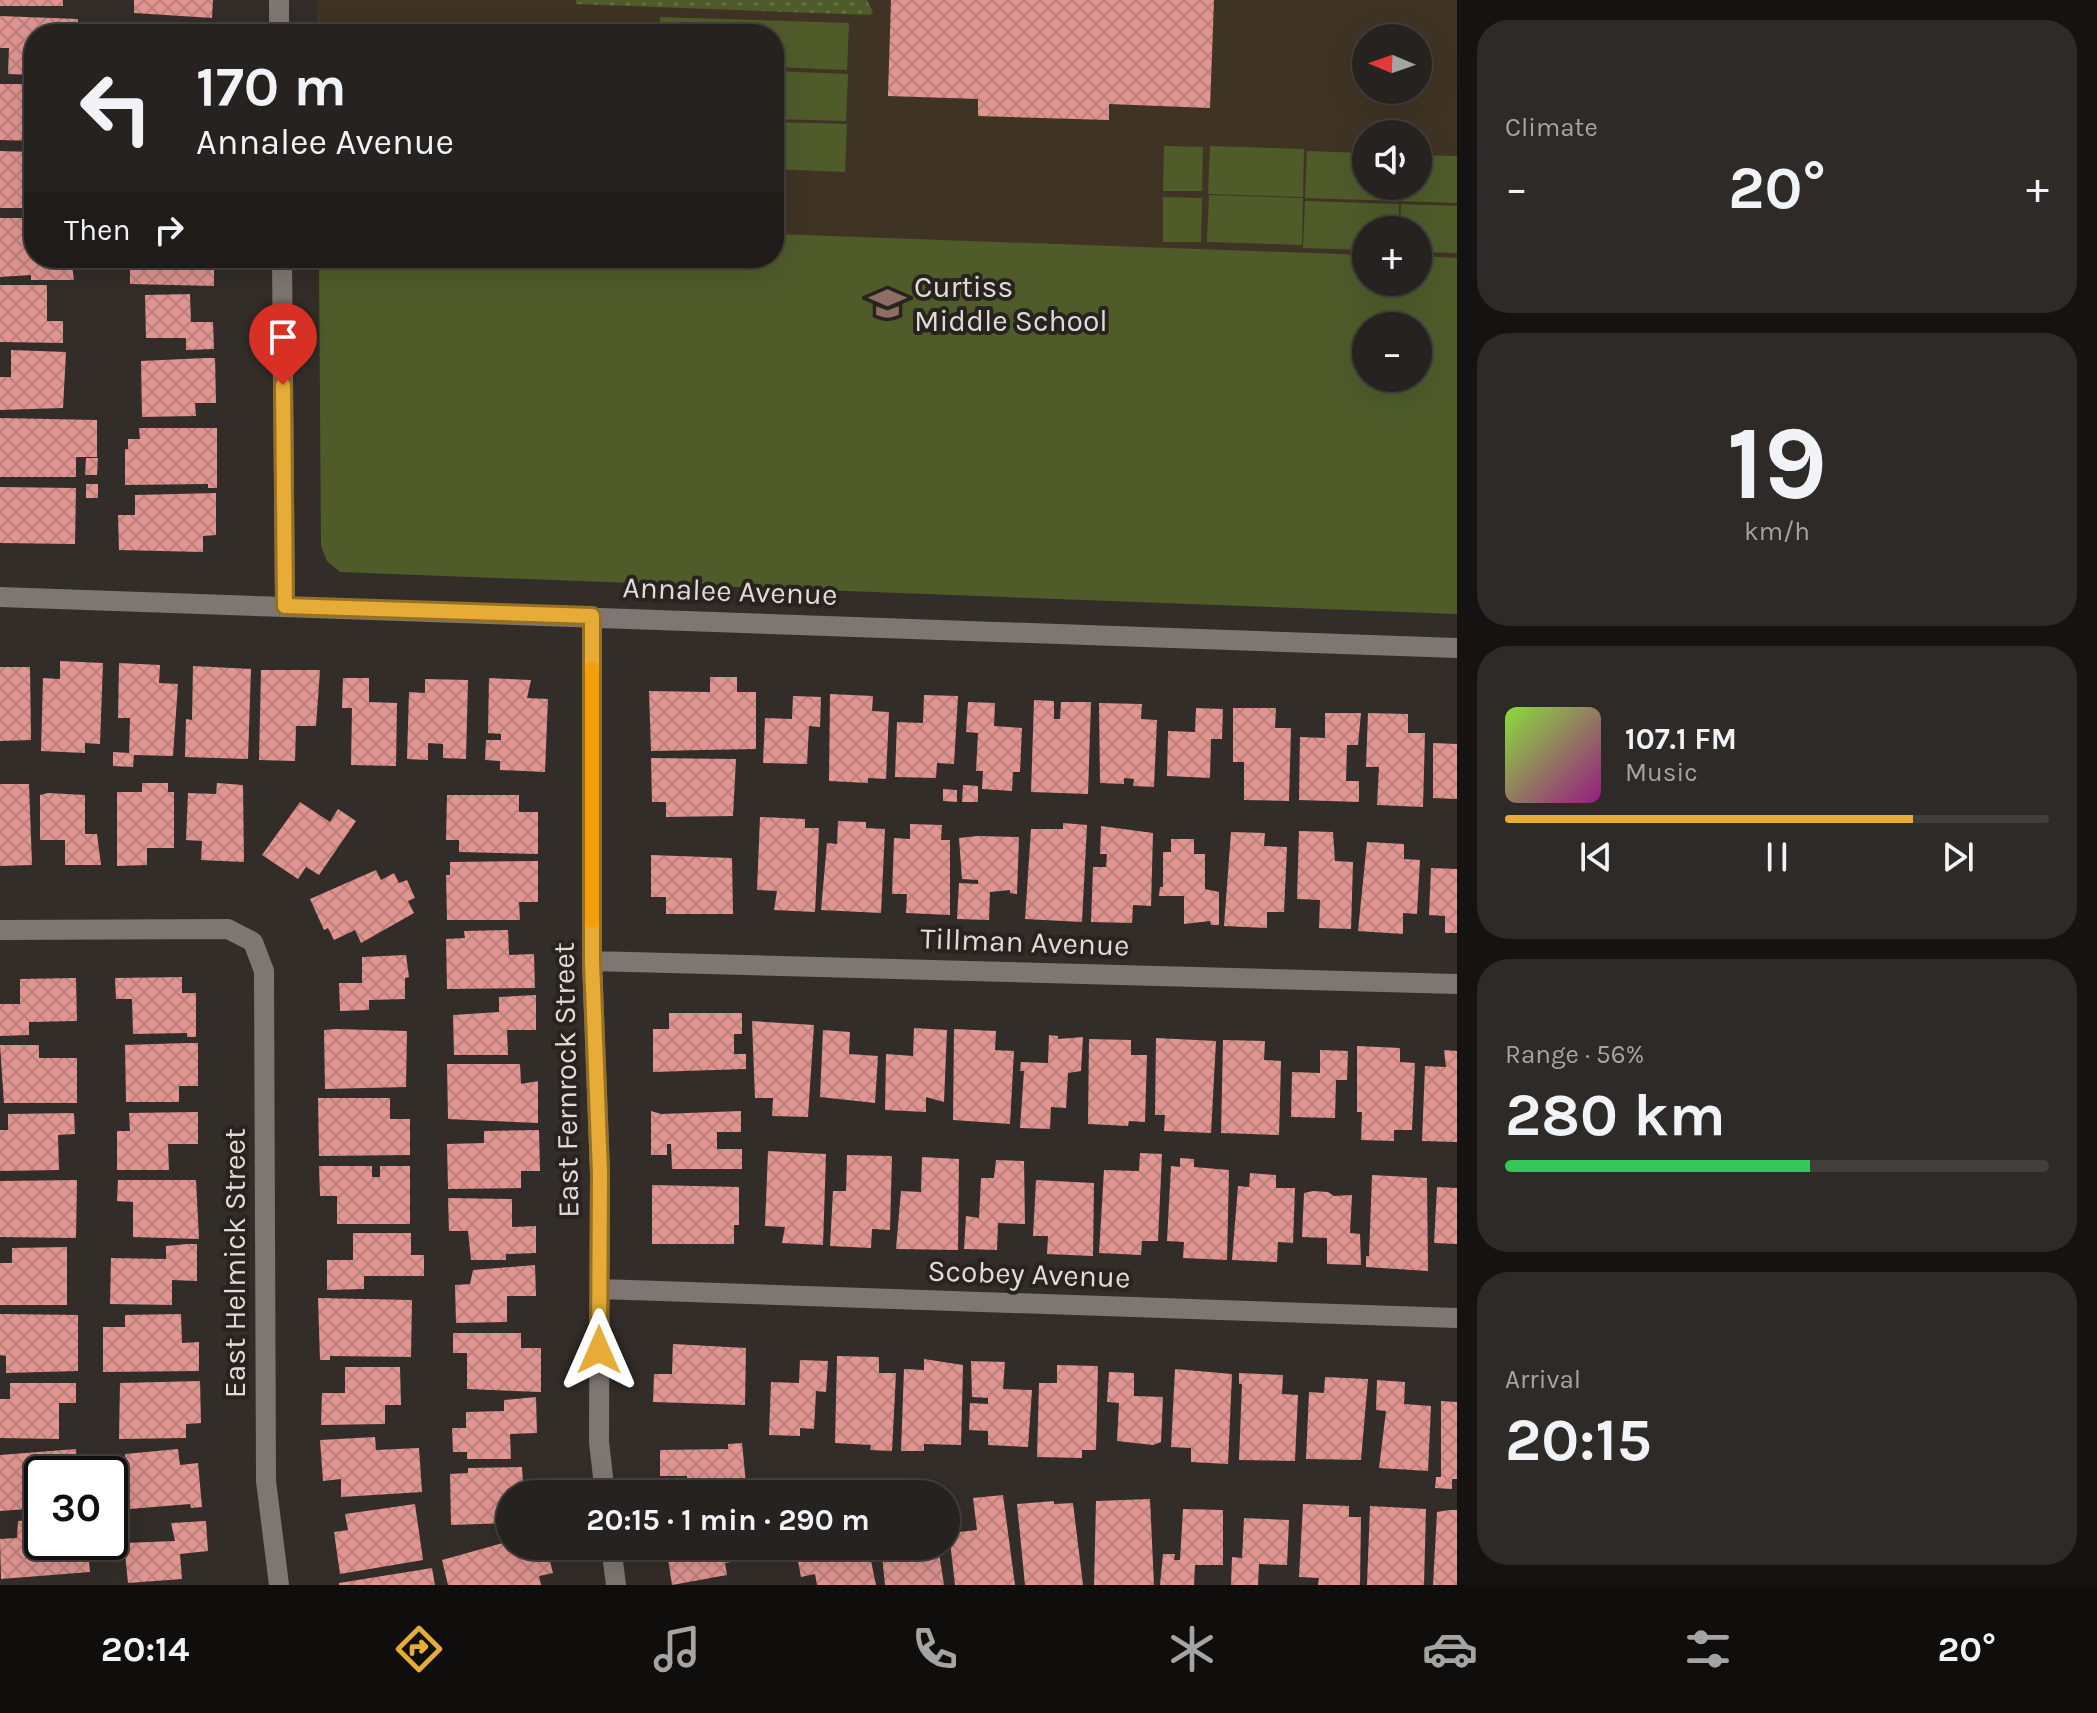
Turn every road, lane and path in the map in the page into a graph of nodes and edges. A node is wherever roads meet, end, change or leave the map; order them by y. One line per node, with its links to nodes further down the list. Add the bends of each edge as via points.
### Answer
1 (279, 0): 2 (street)
2 (279, 24)
3 (282, 268): 5 (street)
4 (0, 597): 5 (street, Annalee Avenue)
5 (285, 606): 6 (street, Annalee Avenue)
6 (592, 616): 7 (street, Annalee Avenue); 9 (street, East Fernrock Street)
7 (1457, 648)
8 (0, 930): 15 (street, East Helmick Street, via 216,928 253,942 264,971 266,1481)
9 (592, 961): 10 (street, Tillman Avenue); 11 (street, East Fernrock Street)
10 (1457, 984)
11 (600, 1289): 12 (street, Scobey Avenue); 13 (street, East Fernrock Street)
12 (1457, 1318)
13 (603, 1480)
14 (613, 1560): 16 (street)
15 (279, 1585)
16 (616, 1585)

